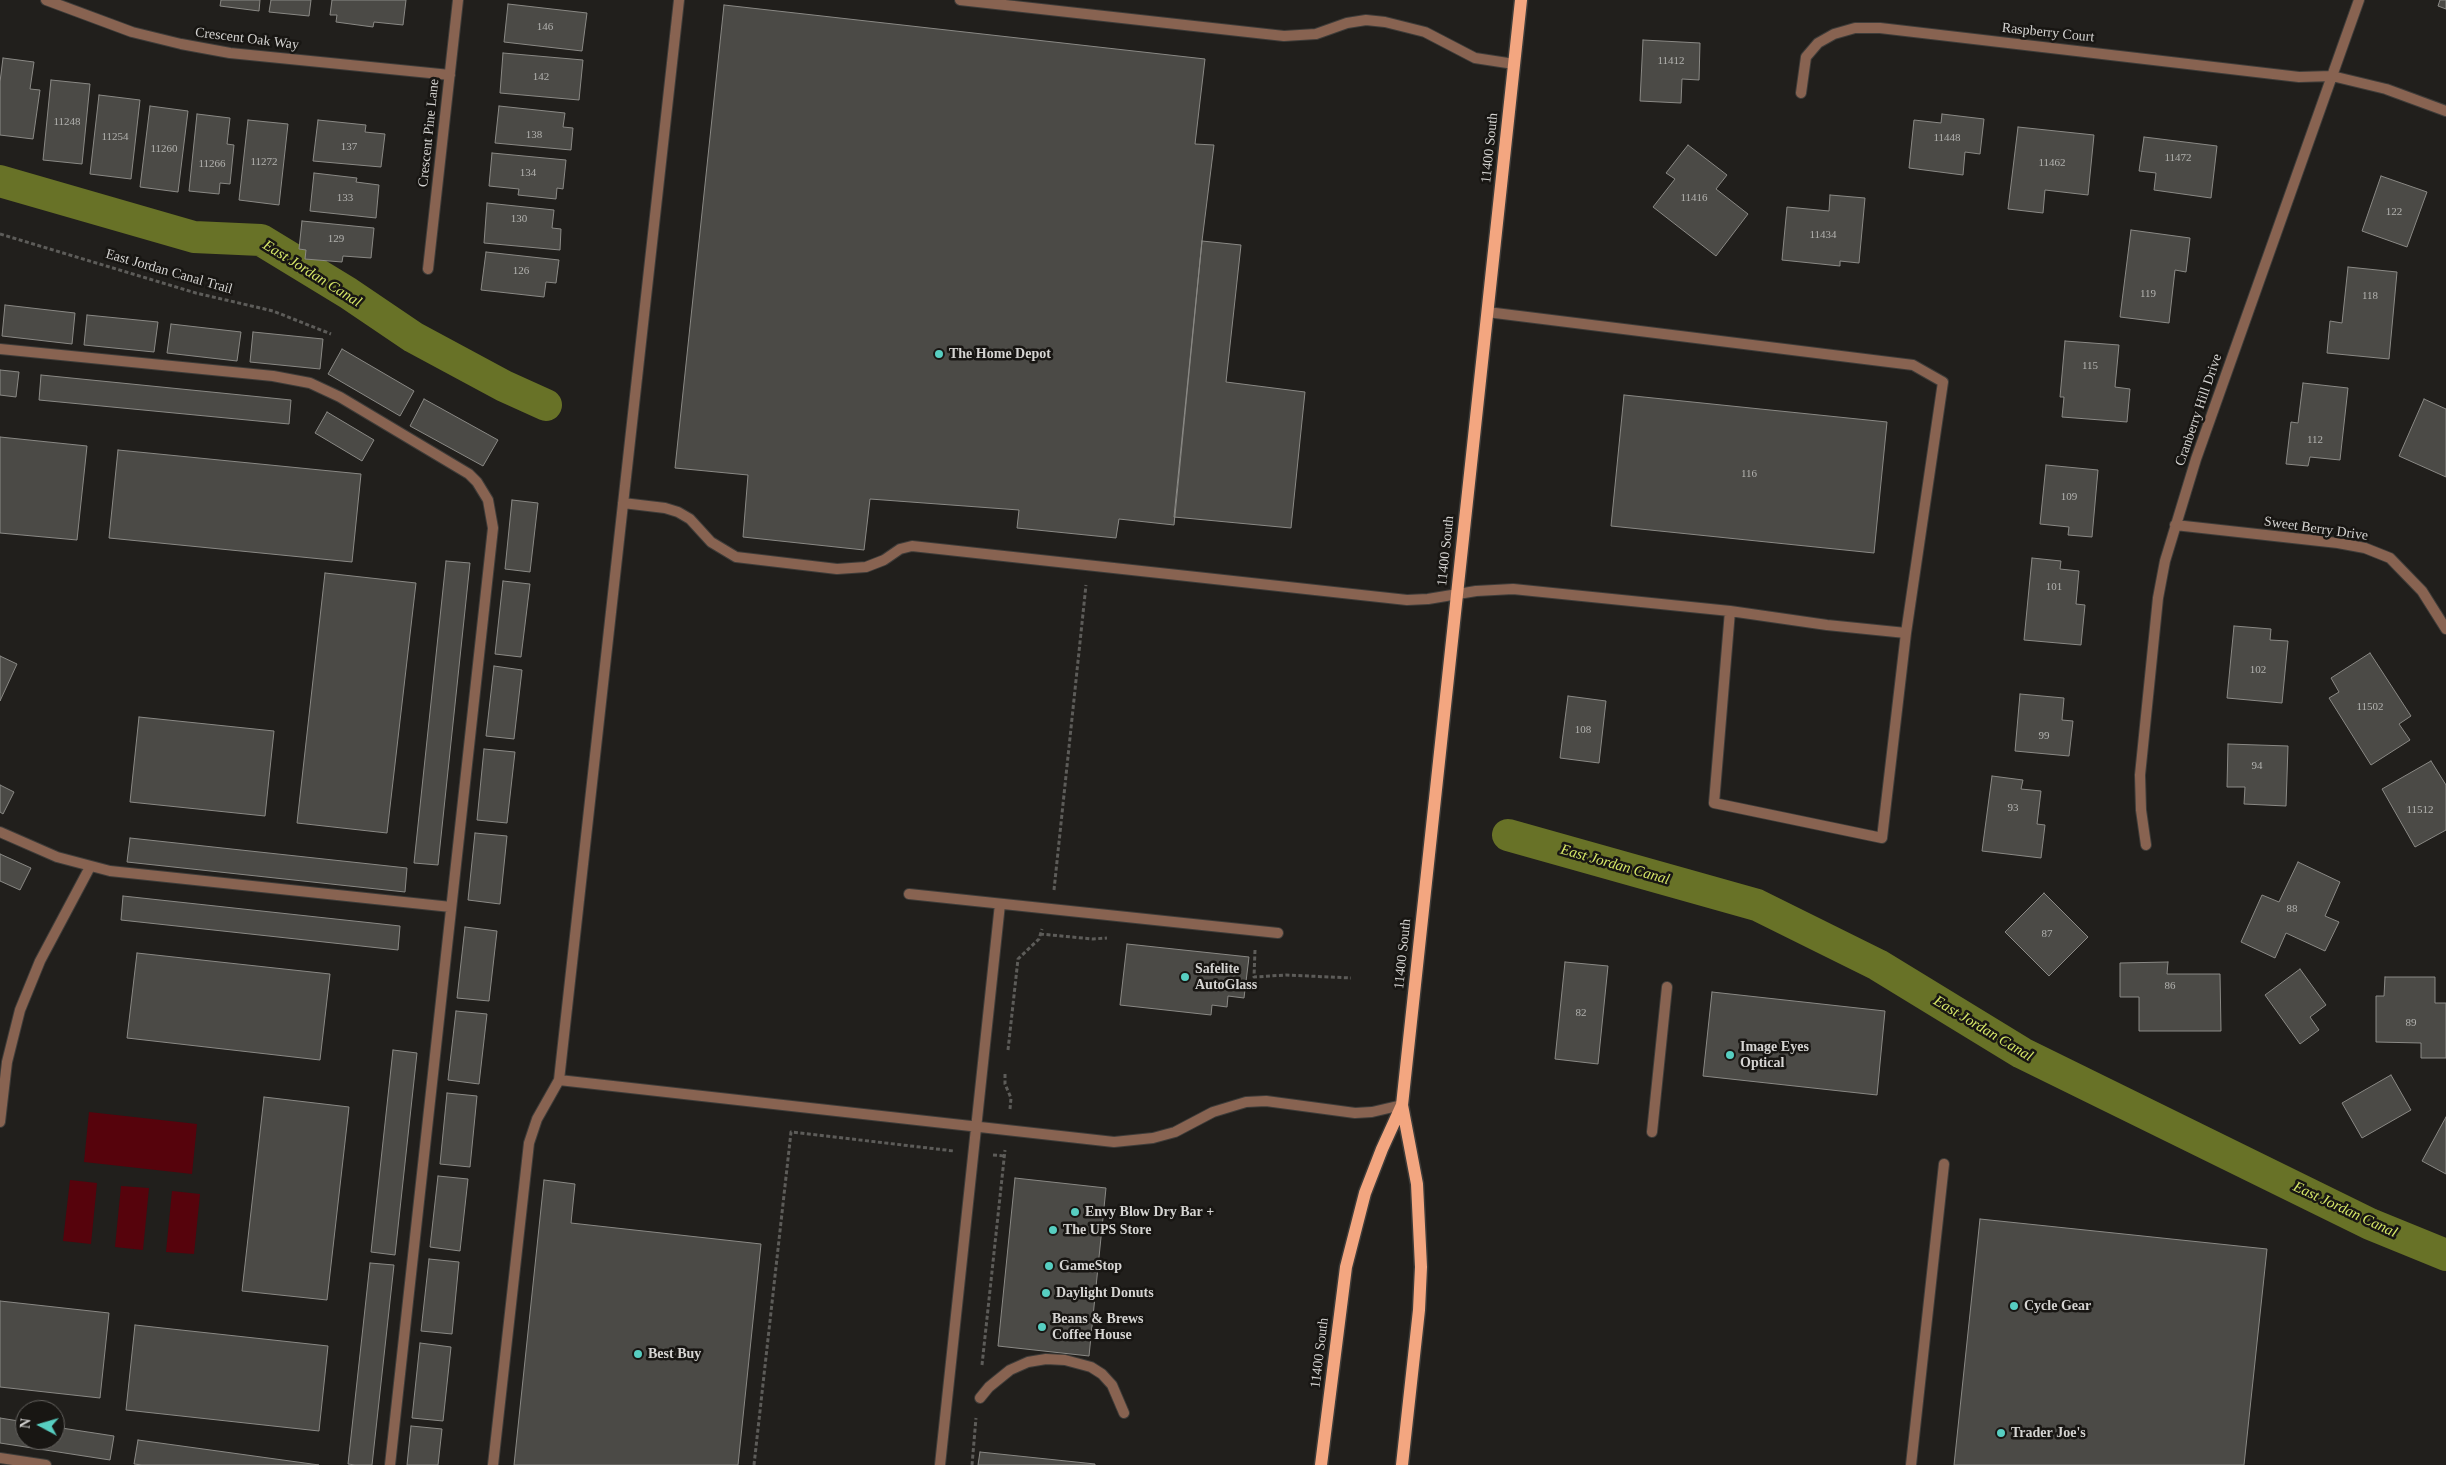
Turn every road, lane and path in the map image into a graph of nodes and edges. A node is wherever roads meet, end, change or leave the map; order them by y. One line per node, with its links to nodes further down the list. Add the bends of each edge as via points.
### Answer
1 (46, 0): 8 (street, Crescent Oak Way, via 132,32 190,46 230,53)
2 (458, 0): 8 (street, Crescent Pine Lane)
3 (679, 0): 17 (street)
4 (960, 0): 7 (street, via 1284,36 1316,34 1366,20 1385,22 1425,32 1475,58)
5 (1521, 0): 7 (main road, 11400 South)
6 (2358, 0): 9 (street, Cranberry Hill Drive)
7 (1514, 64): 14 (main road, 11400 South)
8 (450, 75): 13 (street, Crescent Pine Lane)
9 (2332, 76): 10 (street, Raspberry Court, via 2299,77 1880,28 1856,28 1818,43 1806,57); 11 (street, Raspberry Court, via 2386,89); 18 (street, Cranberry Hill Drive)
10 (1801, 93)
11 (2446, 111)
12 (0, 234): 15 (path, East Jordan Canal Trail, via 196,293 273,311)
13 (428, 269)
14 (1487, 312): 20 (main road, 11400 South); 23 (street, via 1914,365 1943,382)
15 (331, 334)
16 (0, 350): 29 (street, via 273,376 310,384 340,397 469,474 476,482 488,500 493,528)
17 (623, 503): 19 (street, via 678,512 690,519 723,551 749,560 852,569 875,564 900,549 912,546); 39 (street)
18 (2175, 525): 22 (street, Sweet Berry Drive, via 2365,548 2390,558 2422,592); 25 (street, Cranberry Hill Drive, via 2158,598 2140,775)
19 (1088, 565): 20 (street, via 1392,598 1428,600); 30 (path, via 1054,887)
20 (1456, 596): 21 (street, via 1493,590 1534,590); 40 (main road, 11400 South)
21 (1730, 611): 23 (street, via 1827,626); 23 (street, via 1714,803 1882,838)
22 (2446, 629)
23 (1906, 633)
24 (0, 832): 26 (street, via 57,857)
25 (2146, 845)
26 (90, 867): 29 (street, via 138,875); 41 (street, via 40,961 20,1010 7,1062)
27 (909, 894): 28 (street)
28 (1000, 904): 30 (street); 42 (street)
29 (451, 907): 54 (street)
30 (1048, 909): 31 (street); 32 (path)
31 (1278, 933)
32 (1040, 934): 33 (path, via 1093,939); 37 (path, via 1039,939 1018,959)
33 (1110, 937)
34 (1251, 946): 35 (path, via 1256,955 1254,977)
35 (1352, 978)
36 (1667, 987): 44 (street)
37 (1007, 1057)
38 (1006, 1067): 43 (path, via 1005,1084 1011,1098)
39 (559, 1080): 42 (street); 55 (street, via 537,1119 529,1143)
40 (1402, 1105): 43 (street, via 1355,1113 1266,1101 1246,1102 1214,1112 1175,1132 1134,1142); 59 (main road, 11400 South, via 1365,1194 1346,1267); 60 (main road, 11400 South, via 1417,1184 1421,1267)
41 (0, 1122)
42 (976, 1127): 43 (street); 45 (street)
43 (1007, 1130): 46 (path)
44 (1652, 1132)
45 (973, 1153): 46 (path); 56 (path, via 791,1132); 57 (street)
46 (1005, 1156): 48 (path)
47 (1944, 1164): 61 (street)
48 (982, 1369)
49 (980, 1398): 50 (street, via 1010,1370 1028,1362 1065,1360 1091,1367 1102,1374 1112,1385)
50 (1124, 1413)
51 (976, 1417): 58 (path)
52 (0, 1458): 53 (street)
53 (46, 1465)
54 (390, 1465)
55 (493, 1465)
56 (754, 1465)
57 (940, 1465)
58 (972, 1465)
59 (1321, 1465)
60 (1402, 1465)
61 (1911, 1465)

